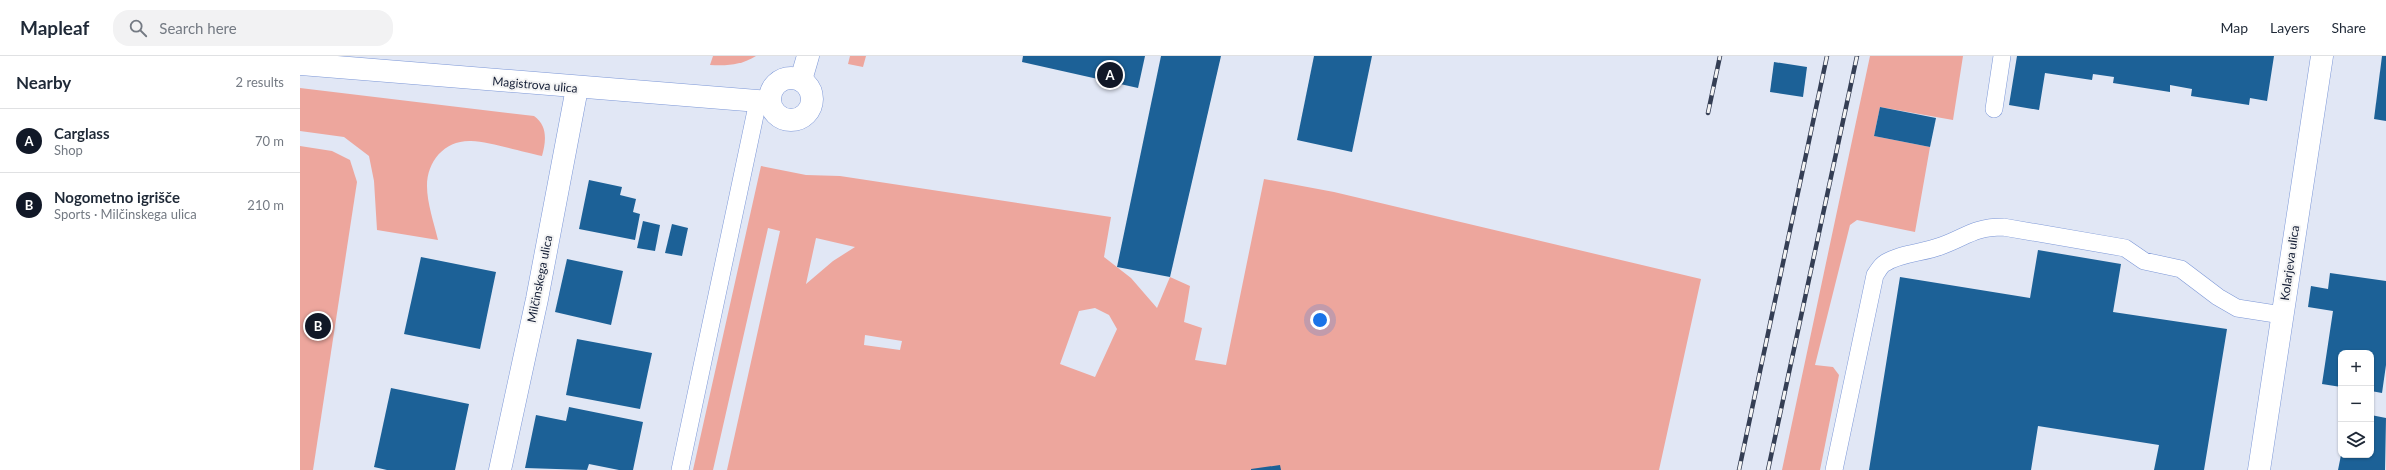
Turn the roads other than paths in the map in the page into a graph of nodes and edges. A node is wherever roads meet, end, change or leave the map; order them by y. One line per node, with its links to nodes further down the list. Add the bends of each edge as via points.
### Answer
1 (808, 56): 6 (street)
2 (2002, 56): 9 (lane)
3 (2322, 56): 10 (street, Kolarjeva ulica)
4 (331, 62): 5 (street, Magistrova ulica); 7 (street, Magistrova ulica)
5 (300, 64)
6 (801, 80): 8 (street, via 789,78 777,83); 8 (street, via 808,86 812,99 808,112 803,117 782,118)
7 (577, 88): 8 (street, Magistrova ulica); 11 (street, Milčinskega ulica, via 537,299)
8 (764, 102): 12 (lane)
9 (1994, 109)
10 (2282, 316): 13 (lane, via 2237,308 2181,269 2144,260 2125,248 2003,227 1986,227 1969,232 1942,245 1897,257 1883,264 1874,274); 14 (street, Kolarjeva ulica)
11 (500, 470)
12 (680, 470)
13 (1834, 470)
14 (2260, 470)

